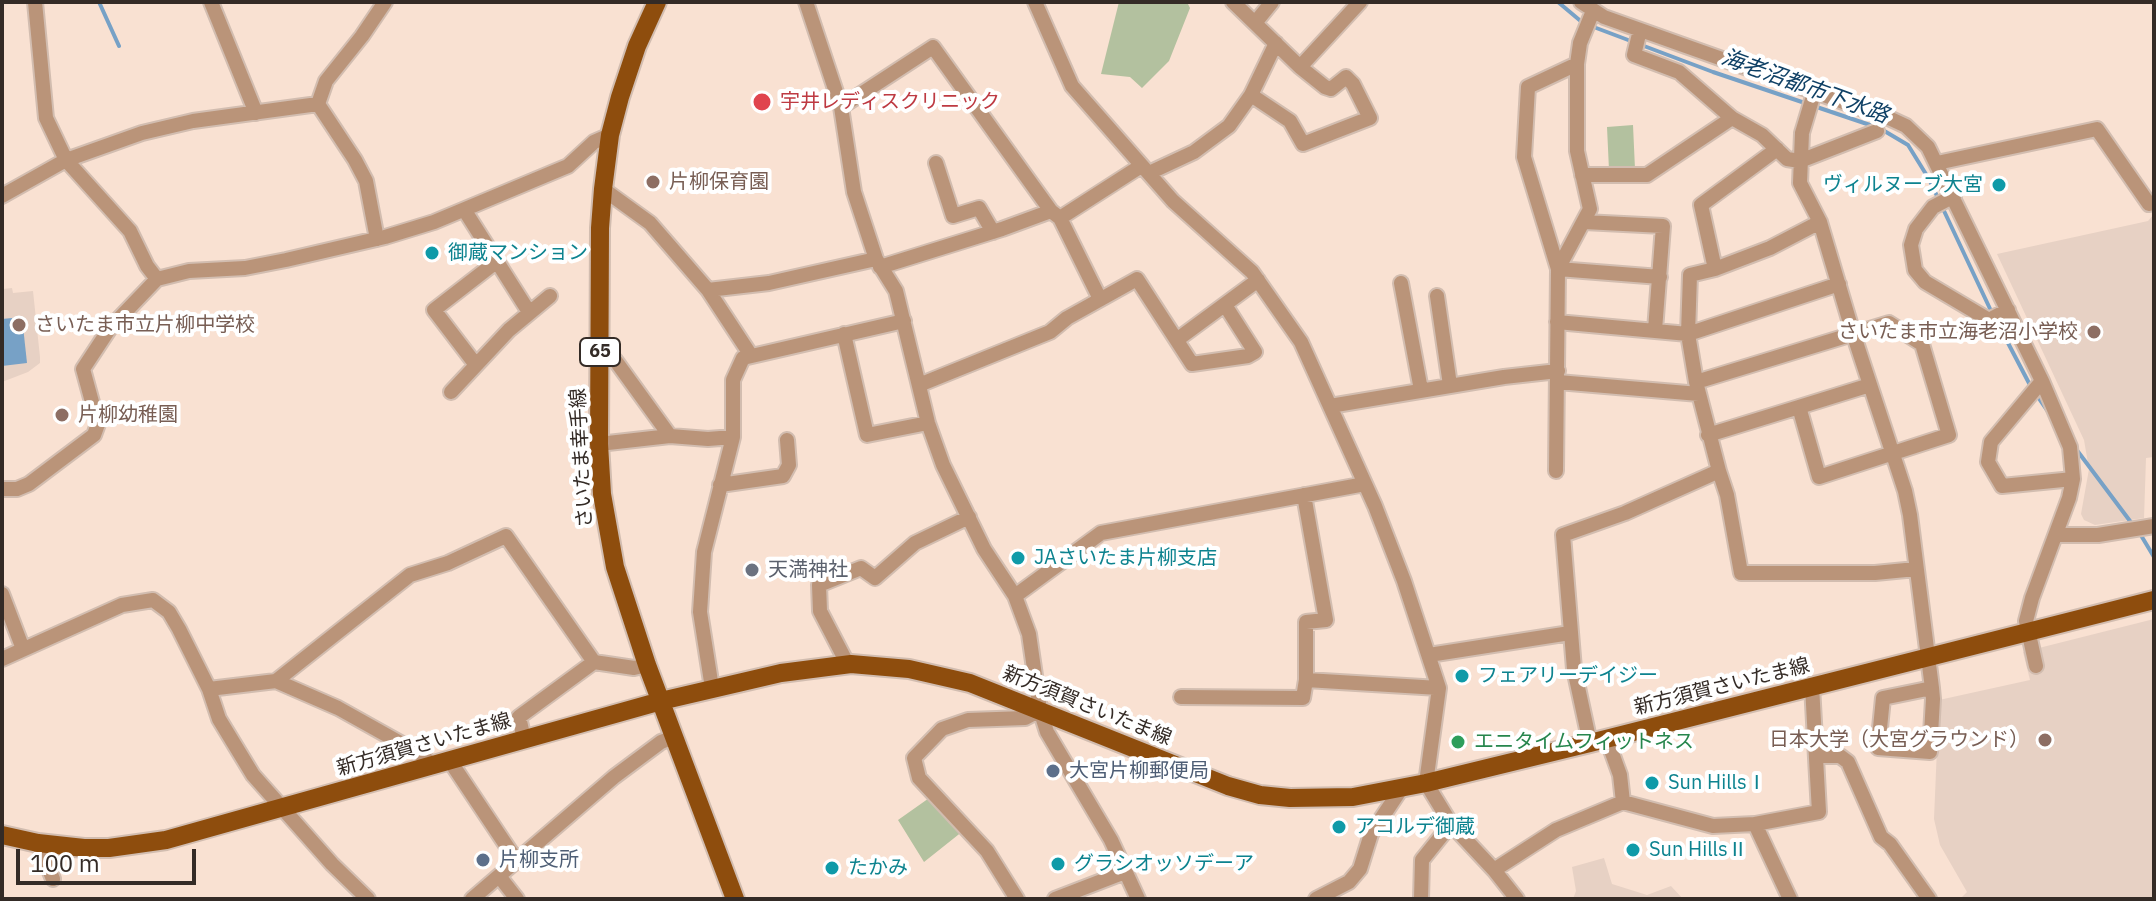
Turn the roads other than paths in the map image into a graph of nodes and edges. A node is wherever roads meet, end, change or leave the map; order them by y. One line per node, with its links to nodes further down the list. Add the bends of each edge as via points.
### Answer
1 (35, 2): 25 (street, via 46,118)
2 (211, 2): 20 (street)
3 (385, 2): 18 (street, via 326,81)
4 (657, 2): 23 (main road, さいたま幸手線 / 65, via 628,70)
5 (806, 2): 19 (street)
6 (1035, 2): 29 (street, via 1072,86)
7 (1233, 2): 11 (street)
8 (1272, 2): 11 (street)
9 (1360, 2): 15 (street)
10 (1587, 17): 12 (street); 14 (street)
11 (1255, 23): 13 (street)
12 (1640, 30): 16 (street); 21 (street, via 1634,55 1679,72)
13 (1276, 43): 15 (street); 17 (street)
14 (1577, 64): 30 (street); 43 (street, via 1528,87 1524,157)
15 (1300, 67): 17 (street, via 1331,89 1346,77 1370,118 1303,144 1290,121)
16 (1814, 93): 26 (street); 28 (street, via 1906,126)
17 (1251, 95): 29 (street, via 1214,139)
18 (318, 104): 20 (street); 40 (street, via 366,181)
19 (841, 107): 36 (street, via 933,47); 42 (street, via 854,192)
20 (256, 113): 25 (street, via 142,133)
21 (1732, 118): 24 (street); 30 (street, via 1647,175)
22 (1877, 131): 26 (street)
23 (610, 135): 31 (main road, さいたま幸手線 / 65); 35 (street, via 568,166)
24 (1777, 149): 26 (street, via 1787,159); 44 (street, via 1701,205)
25 (66, 160): 32 (street); 46 (street, via 130,231)
26 (1800, 161): 38 (street, via 1800,183)
27 (936, 163): 39 (street, via 953,216 979,208)
28 (1937, 163): 33 (street); 34 (street, via 2097,129 2149,204)
29 (1145, 170): 36 (street); 47 (street)
30 (1582, 175): 37 (street, via 1590,209)
31 (603, 189): 50 (street, via 650,223); 65 (main road, さいたま幸手線 / 65)
32 (2, 196)
33 (1954, 196): 55 (street); 55 (street, via 1933,207 1916,229 1911,245 1915,270 1925,282 1989,320)
34 (2154, 203)
35 (465, 211): 40 (street); 41 (street)
36 (1056, 214): 39 (street); 53 (street)
37 (1584, 222): 43 (street); 45 (street, via 1663,226)
38 (1820, 222): 44 (street); 49 (street)
39 (993, 232): 42 (street)
40 (377, 239): 46 (street, via 245,268)
41 (496, 262): 56 (street); 66 (street, via 434,310)
42 (878, 263): 50 (street); 57 (street, via 896,291)
43 (1558, 269): 45 (street); 58 (street)
44 (1715, 269): 62 (street, via 1690,275)
45 (1660, 277): 59 (street)
46 (157, 279): 89 (street, via 110,328 83,369 98,424 94,435 29,484)
47 (1258, 280): 54 (street); 75 (street, via 1301,342)
48 (1401, 283): 73 (street)
49 (1839, 284): 60 (street); 62 (street)
50 (708, 290): 64 (street)
51 (550, 296): 56 (street)
52 (1437, 296): 70 (street)
53 (1100, 299): 63 (street, via 1137,279); 69 (street, via 1050,332)
54 (1225, 305): 63 (street); 63 (street, via 1255,352 1192,364)
55 (2008, 310): 68 (street)
56 (529, 312): 66 (street)
57 (904, 321): 61 (street); 69 (street)
58 (1557, 322): 59 (street); 67 (street)
59 (1655, 330): 62 (street)
60 (1853, 333): 71 (street); 72 (street); 83 (street, via 1889,323 1922,344 1949,435)
61 (844, 334): 64 (street); 77 (street, via 867,435)
62 (1688, 334): 72 (street)
63 (1178, 339)
64 (750, 354): 80 (street, via 733,380)
65 (600, 359): 79 (street, via 615,360); 82 (main road, さいたま幸手線 / 65)
66 (476, 365): 74 (street)
67 (1558, 377): 70 (street); 72 (street); 84 (street)
68 (2042, 381): 86 (street, via 2070,447); 86 (street, via 1991,442 1988,462 2002,486)
69 (919, 385): 77 (street)
70 (1450, 385): 73 (street)
71 (1870, 385): 76 (street); 83 (street)
72 (1697, 388): 78 (street)
73 (1421, 390): 75 (street)
74 (451, 392)
75 (1330, 406): 87 (street)
76 (1799, 407): 78 (street); 83 (street, via 1819,477)
77 (928, 423): 91 (street)
78 (1708, 435): 85 (street)
79 (670, 436): 80 (street); 82 (street)
80 (733, 437): 88 (street)
81 (787, 440): 88 (street, via 789,465 783,476)
82 (599, 444): 105 (main road, さいたま幸手線 / 65, via 608,540)
83 (1892, 455): 94 (street, via 1907,503)
84 (1556, 471)
85 (1719, 471): 94 (street, via 1741,573); 99 (street, via 1563,535)
86 (2073, 479): 93 (street)
87 (1365, 484): 90 (street); 101 (street)
88 (720, 485): 111 (street, via 704,552 700,612)
89 (2, 489)
90 (1304, 495): 96 (street, via 1101,533); 108 (street, via 1326,620 1306,622)
91 (969, 517): 96 (street); 106 (street, via 915,543 875,578 861,568 819,585 820,611)
92 (2154, 526): 93 (street)
93 (2056, 535): 98 (street, via 2028,609)
94 (1916, 569): 102 (street)
95 (2, 594): 100 (street)
96 (1015, 596): 117 (street, via 1029,634)
97 (2154, 600): 98 (main road, 新方須賀さいたま線)
98 (2027, 632): 102 (main road, 新方須賀さいたま線); 107 (street)
99 (1570, 633): 101 (street); 120 (street, via 1574,669)
100 (23, 649): 103 (street); 114 (street, via 122,605 153,600 169,612)
101 (1429, 655): 112 (street)
102 (1928, 657): 110 (main road, 新方須賀さいたま線); 113 (street)
103 (2, 659)
104 (594, 662): 105 (street); 109 (street, via 506,536 410,575); 119 (street, via 519,717)
105 (647, 665): 116 (main road, さいたま幸手線 / 65)
106 (848, 665): 111 (main road, 新方須賀さいたま線); 117 (main road, 新方須賀さいたま線, via 941,675)
107 (2036, 666)
108 (1306, 680): 112 (street); 115 (street, via 1303,698)
109 (276, 681): 114 (street); 122 (street)
110 (1812, 686): 120 (main road, 新方須賀さいたま線); 121 (street)
111 (712, 688): 116 (main road, 新方須賀さいたま線)
112 (1439, 688): 123 (street)
113 (1932, 688): 113 (street, via 1883,698 1878,748 1930,752)
114 (209, 689): 126 (street, via 238,751)
115 (1181, 697)
116 (661, 701): 118 (main road, さいたま幸手線 / 65); 119 (main road, 新方須賀さいたま線)
117 (1040, 710): 124 (main road, 新方須賀さいたま線, via 1260,795 1353,797); 133 (street, via 1047,732); 140 (street, via 1025,718 968,720 942,729 914,758 919,778 987,851)
118 (674, 737): 131 (street, via 614,777); 139 (main road, さいたま幸手線 / 65)
119 (524, 739): 122 (main road, 新方須賀さいたま線)
120 (1599, 741): 123 (main road, 新方須賀さいたま線); 125 (street, via 1620,775)
121 (1816, 756): 128 (street, via 1819,812); 147 (street, via 1840,756 1848,762 1881,837)
122 (442, 764): 126 (main road, 新方須賀さいたま線); 131 (street)
123 (1426, 783): 124 (main road, 新方須賀さいたま線); 127 (street)
124 (1401, 789): 143 (street, via 1371,834 1360,869 1349,882)
125 (1623, 802): 128 (street, via 1713,826); 132 (street, via 1556,830)
126 (282, 809): 130 (main road, 新方須賀さいたま線, via 138,845 84,848); 136 (street)
127 (1451, 824): 132 (street); 144 (street, via 1422,860)
128 (1755, 824): 146 (street)
129 (6, 840): 130 (main road, 新方須賀さいたま線)
130 (38, 843): 135 (street)
131 (516, 860): 134 (street)
132 (1494, 870): 145 (street)
133 (1125, 872): 141 (street); 142 (street)
134 (499, 876): 137 (street); 138 (street)
135 (53, 879)
136 (368, 899)
137 (472, 899)
138 (517, 899)
139 (735, 899)
140 (1017, 899)
141 (1055, 899)
142 (1138, 899)
143 (1316, 899)
144 (1421, 899)
145 (1517, 899)
146 (1790, 899)
147 (1929, 899)

